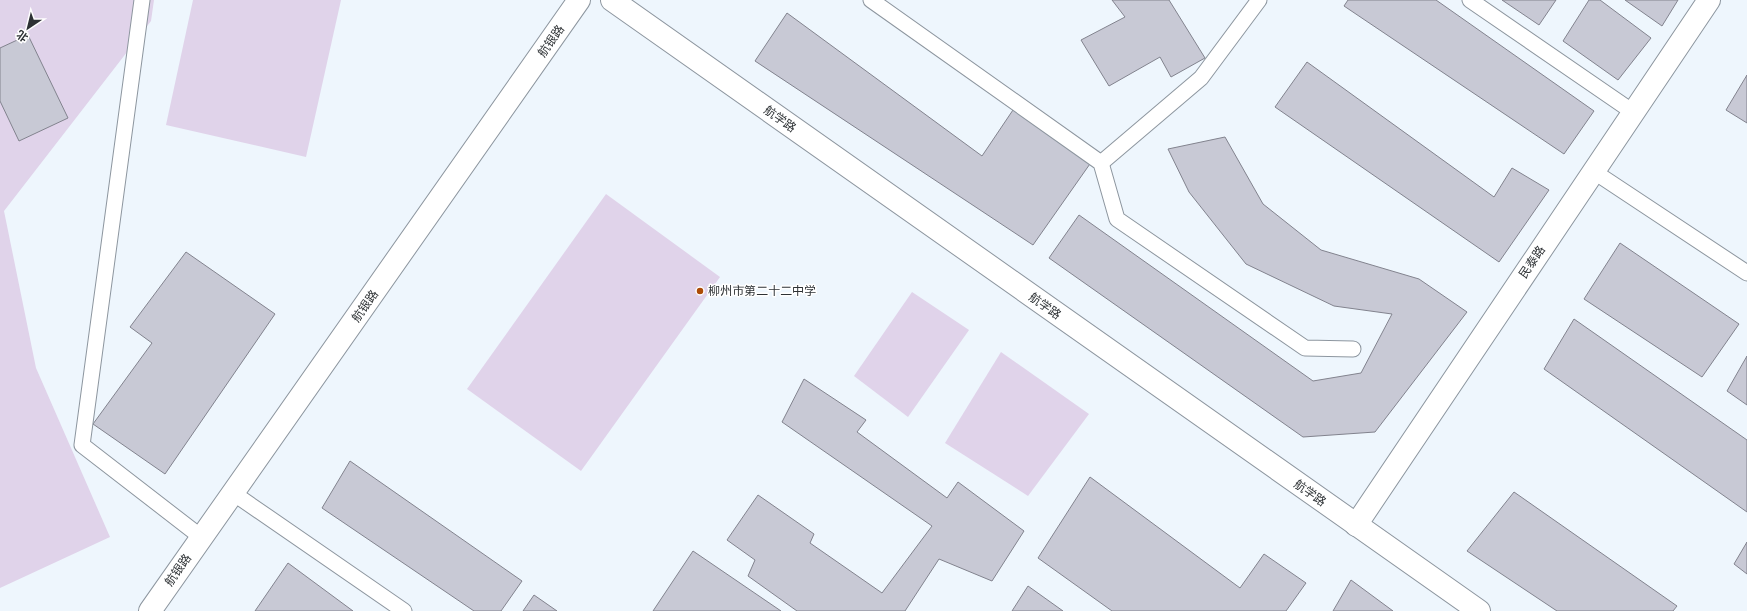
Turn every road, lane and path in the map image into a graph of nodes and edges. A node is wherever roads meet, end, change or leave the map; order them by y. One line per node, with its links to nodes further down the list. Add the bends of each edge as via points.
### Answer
1 (142, 0): 15 (lane, via 82,445)
2 (579, 0): 13 (street, 航银路)
3 (612, 0): 14 (street, 航学路)
4 (872, 0): 9 (lane)
5 (1260, 0): 9 (lane, via 1201,78)
6 (1470, 0): 8 (lane)
7 (1709, 0): 8 (street, 民泰路)
8 (1633, 112): 10 (street, 民泰路)
9 (1101, 163): 12 (lane, via 1117,219 1305,348)
10 (1593, 171): 11 (lane); 14 (street, 民泰路)
11 (1747, 273)
12 (1353, 349)
13 (233, 493): 15 (street, 航银路); 17 (lane)
14 (1356, 525): 18 (street, 航学路)
15 (201, 537): 16 (street, 航银路)
16 (150, 611)
17 (404, 611)
18 (1479, 611)

